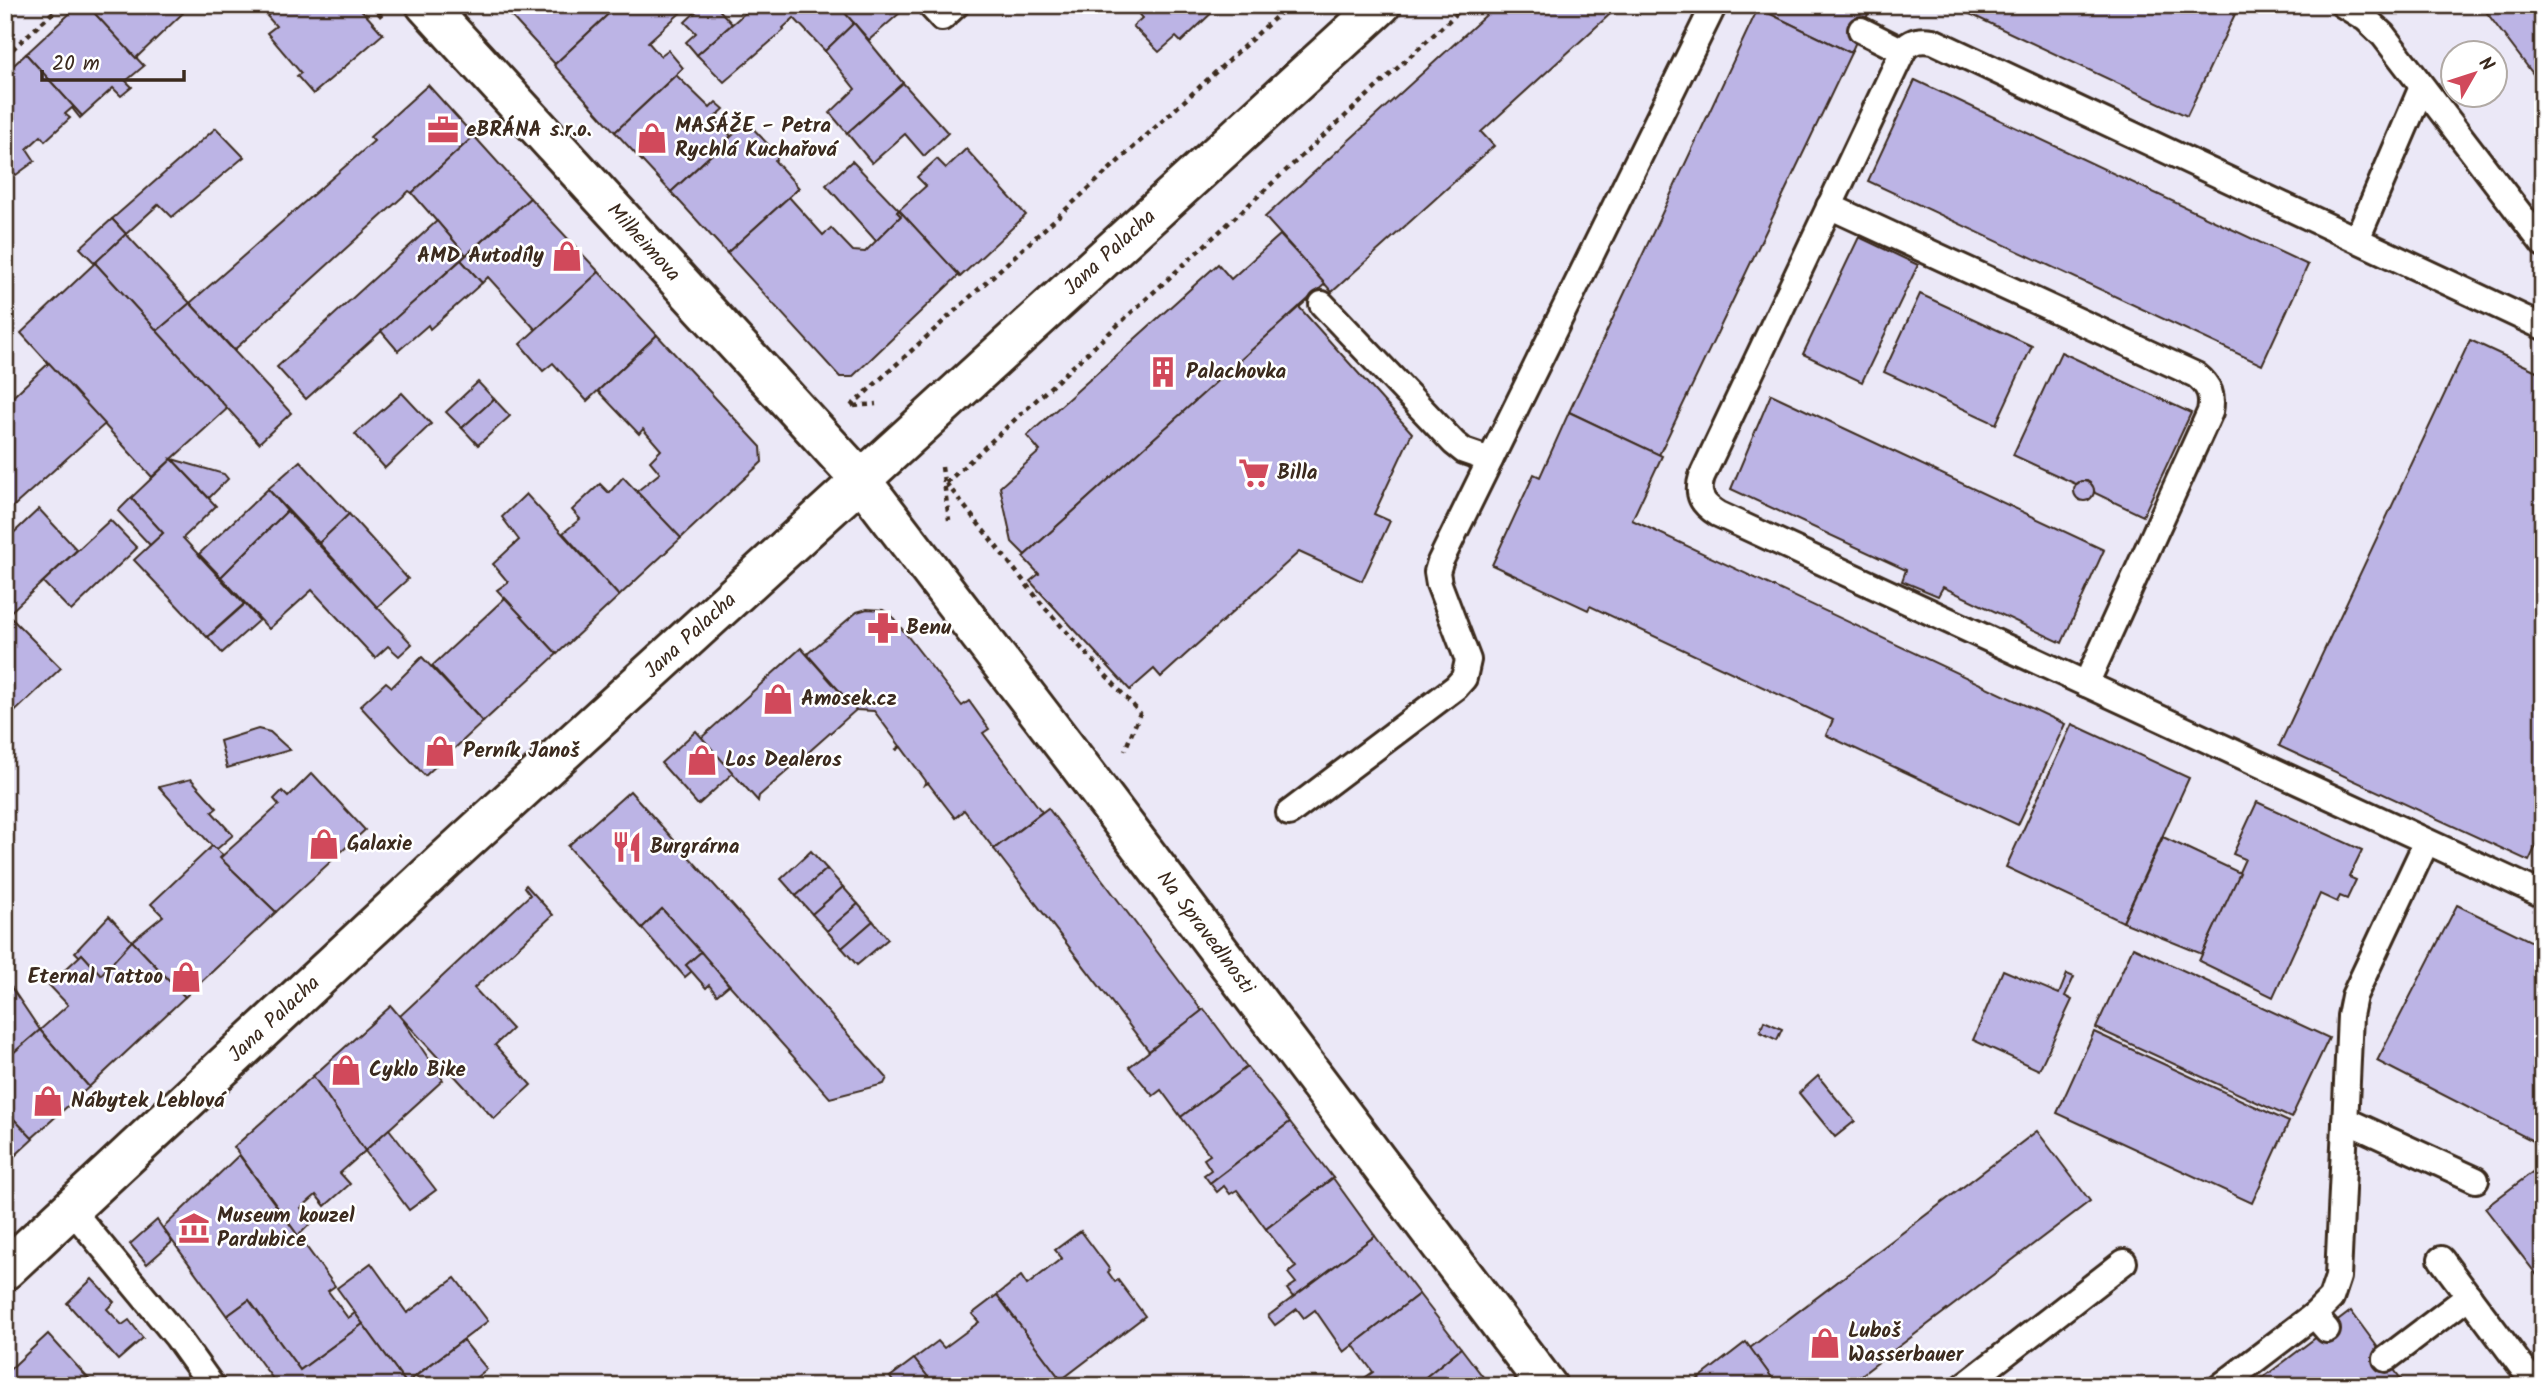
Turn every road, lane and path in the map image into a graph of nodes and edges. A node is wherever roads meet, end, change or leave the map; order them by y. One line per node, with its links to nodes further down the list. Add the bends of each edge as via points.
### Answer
1 (61, 5): 12 (path)
2 (426, 5): 22 (main road, Milheimova)
3 (930, 5): 4 (lane, via 942,18)
4 (956, 5)
5 (1289, 5): 19 (path, via 849,407)
6 (1381, 5): 22 (main road, Jana Palacha)
7 (1465, 5): 23 (path)
8 (1714, 5): 20 (lane)
9 (2343, 5): 13 (lane, via 2374,26)
10 (1861, 30): 11 (lane)
11 (1903, 51): 14 (lane); 15 (lane, via 1915,41 1933,41)
12 (5, 56)
13 (2422, 87): 15 (lane); 16 (lane)
14 (1829, 206): 24 (lane, via 2206,383 2210,412); 24 (lane, via 1702,476 1700,498 1718,514)
15 (2357, 239): 18 (lane)
16 (2543, 244)
17 (1322, 304): 20 (lane, via 1454,443)
18 (2543, 327)
19 (881, 403)
20 (1490, 460): 26 (lane, via 1437,572 1468,660 1464,678)
21 (942, 467): 23 (path)
22 (861, 480): 31 (main road, Jana Palacha); 38 (main road, Na Spravedlnosti)
23 (946, 483): 25 (path, via 1045,608 1140,713)
24 (2085, 684): 27 (lane)
25 (1125, 750)
26 (1289, 813)
27 (2426, 843): 28 (lane); 29 (lane, via 2354,996)
28 (2543, 895)
29 (2345, 1120): 30 (lane); 40 (lane, via 2337,1284 2321,1322)
30 (2476, 1180)
31 (71, 1209): 34 (main road, Jana Palacha); 37 (lane, via 177,1336)
32 (2441, 1259): 35 (lane)
33 (2124, 1262): 39 (lane)
34 (5, 1270)
35 (2469, 1296): 36 (lane); 41 (lane)
36 (2386, 1359)
37 (212, 1386)
38 (1548, 1386)
39 (1964, 1386)
40 (2221, 1386)
41 (2536, 1386)

